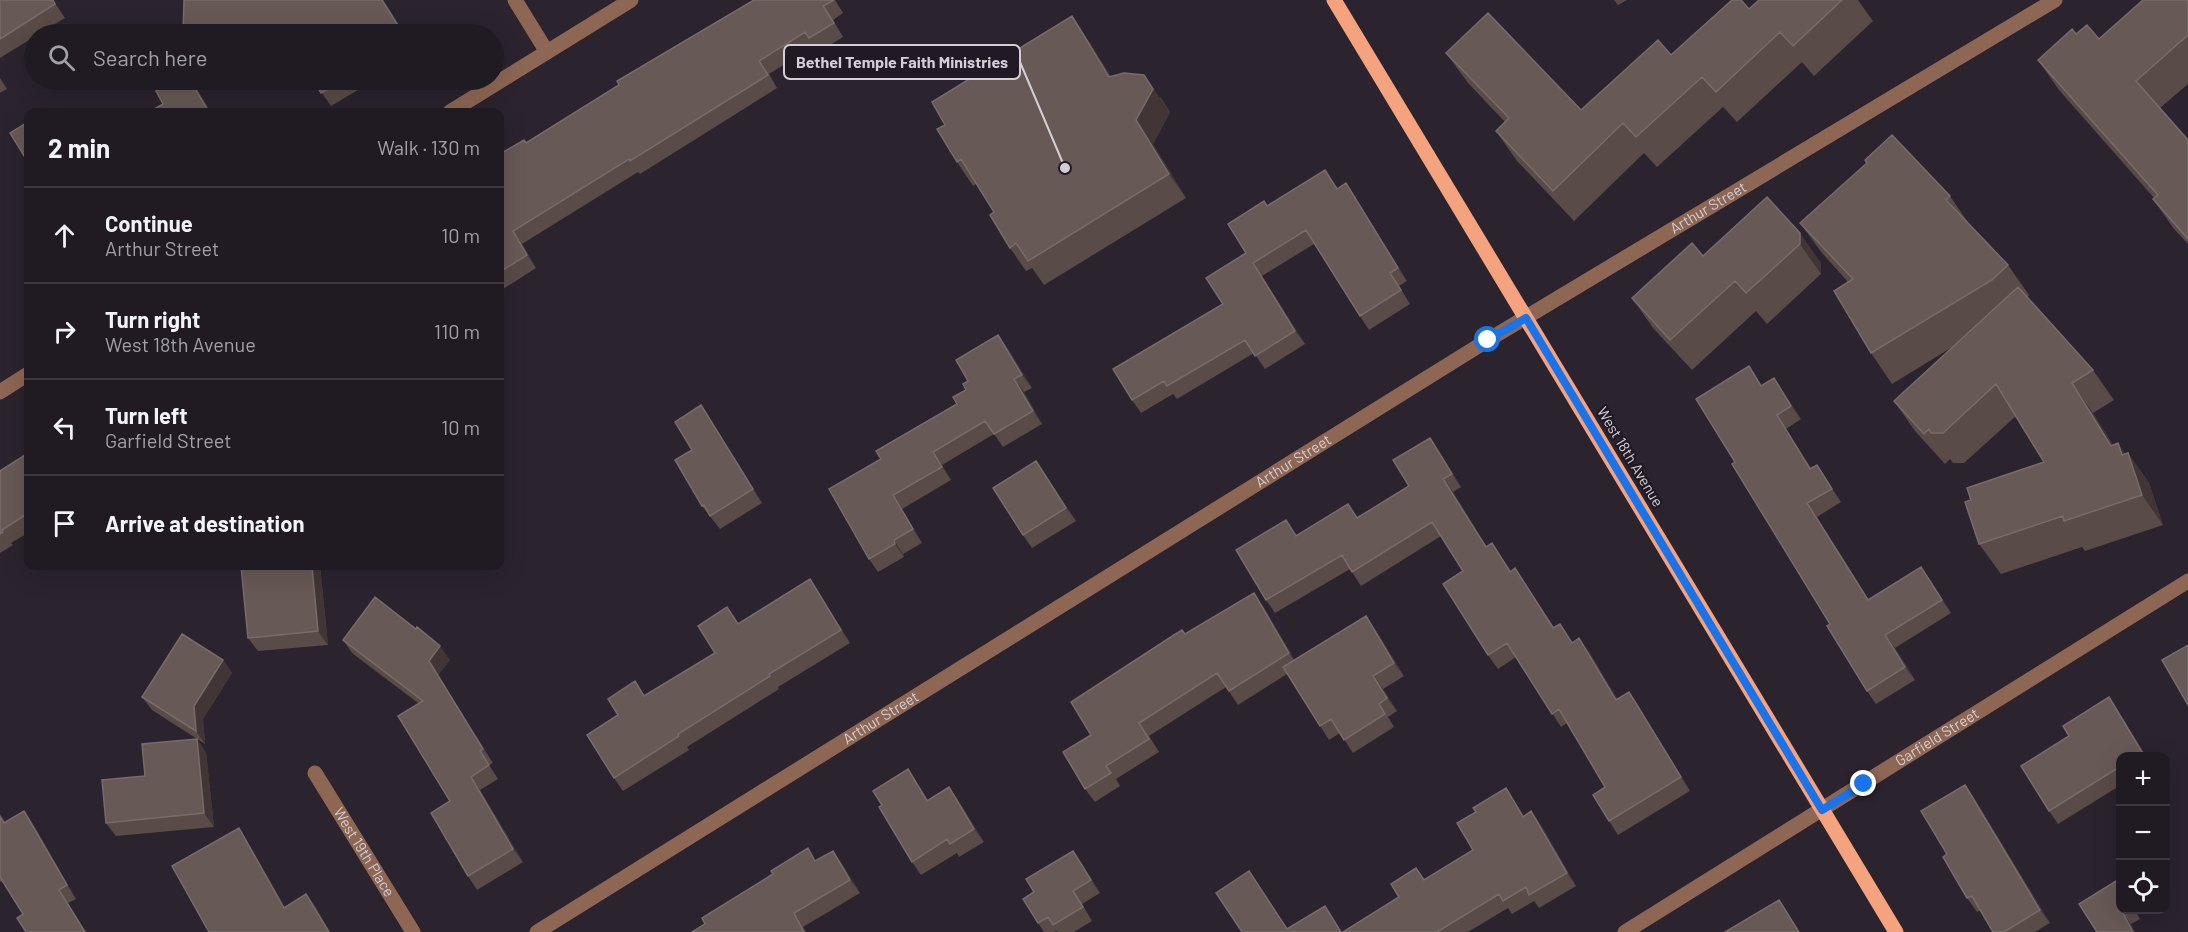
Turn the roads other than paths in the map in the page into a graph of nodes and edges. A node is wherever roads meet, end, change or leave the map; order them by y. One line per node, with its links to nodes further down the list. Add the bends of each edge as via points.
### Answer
1 (515, 0): 5 (street)
2 (631, 0): 5 (street)
3 (1334, 0): 9 (main road, West 18th Avenue)
4 (2055, 0): 9 (street, Arthur Street)
5 (547, 52): 6 (street)
6 (504, 79)
7 (486, 90): 8 (street)
8 (456, 108)
9 (1526, 318): 14 (main road, West 18th Avenue); 16 (street, Arthur Street)
10 (24, 377): 11 (street)
11 (0, 392)
12 (2188, 582): 14 (street, Garfield Street)
13 (315, 773): 15 (street, West 19th Place)
14 (1822, 810): 17 (street, Garfield Street); 18 (main road, West 18th Avenue)
15 (412, 932)
16 (537, 932)
17 (1625, 932)
18 (1896, 932)

